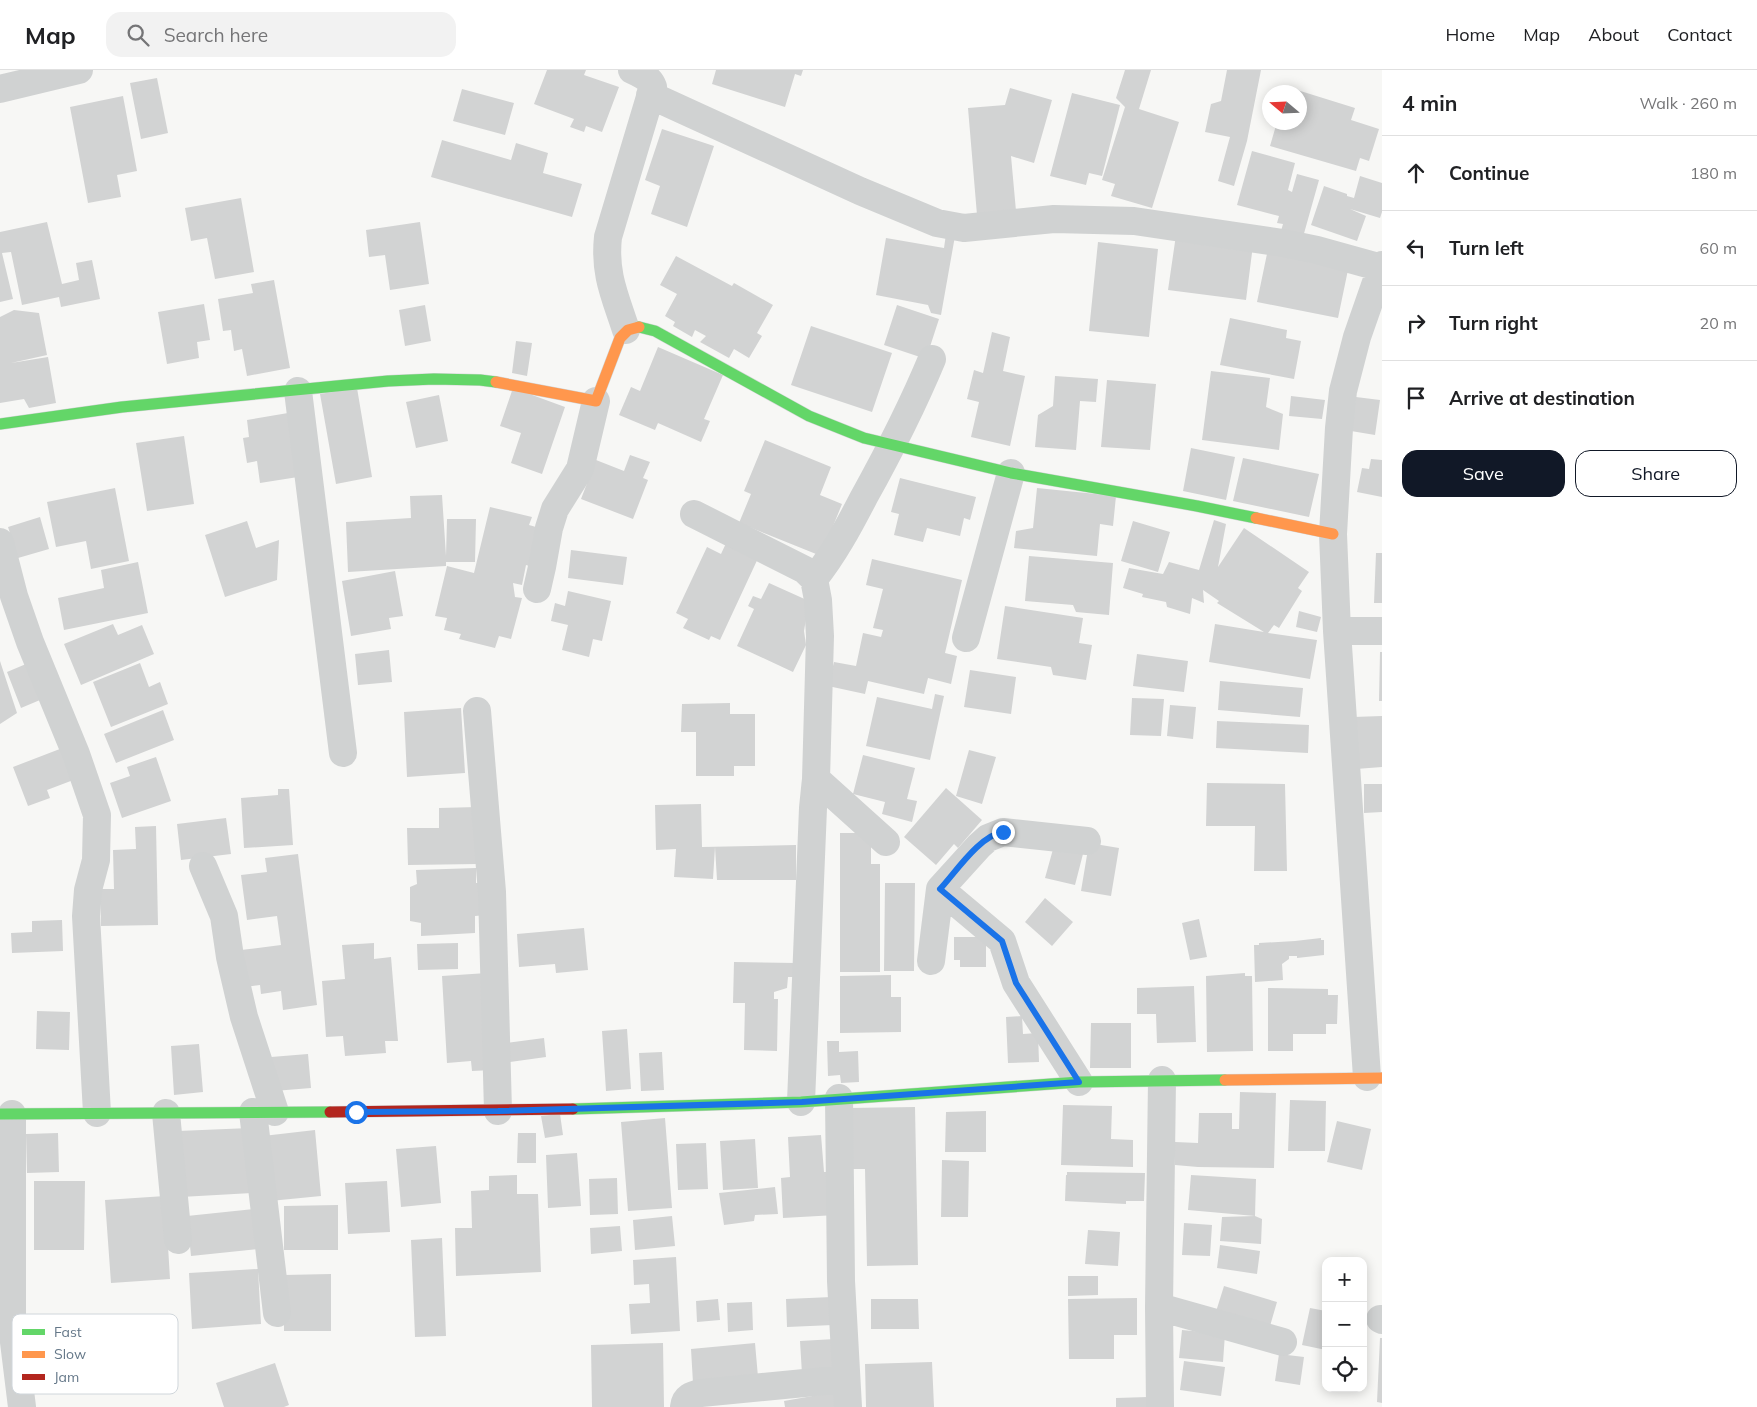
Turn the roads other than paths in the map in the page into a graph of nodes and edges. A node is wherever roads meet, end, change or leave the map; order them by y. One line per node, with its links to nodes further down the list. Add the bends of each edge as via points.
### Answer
1 (80, 70): 3 (street)
2 (632, 70): 4 (street, via 651,82)
3 (0, 89)
4 (650, 95): 5 (street, via 937,223 964,228 1054,219 1134,221 1291,244); 6 (street, via 608,237 606,256 610,282)
5 (1382, 267): 14 (street, via 1357,337 1343,391)
6 (626, 330): 9 (street); 11 (street, via 634,327 655,331 809,416)
7 (932, 359): 11 (street)
8 (298, 391): 9 (street, via 434,378 518,385); 10 (street, via 122,407); 22 (street)
9 (596, 401): 17 (street, via 580,469 555,510 549,528)
10 (0, 424)
11 (892, 446): 12 (street); 16 (street, via 829,560)
12 (1011, 473): 14 (street); 20 (street)
13 (694, 514): 16 (street, via 798,566)
14 (1333, 534): 18 (street)
15 (0, 542): 37 (street, via 30,642 97,815 96,860 88,890 86,916)
16 (814, 579): 23 (street, via 820,636)
17 (536, 589)
18 (1337, 631): 19 (street); 29 (street)
19 (1382, 632)
20 (966, 638)
21 (477, 711): 35 (street, via 492,892)
22 (342, 753)
23 (816, 779): 25 (street); 34 (street)
24 (1087, 840): 27 (street, via 999,833 979,846)
25 (886, 842)
26 (203, 866): 36 (street, via 224,916)
27 (940, 889): 28 (street); 32 (street, via 1002,941 1016,983)
28 (931, 962)
29 (1371, 984): 30 (street)
30 (1374, 1078): 31 (street)
31 (1162, 1080): 32 (street); 41 (street)
32 (1079, 1082): 33 (street)
33 (839, 1098): 34 (street); 45 (street, via 841,1281)
34 (802, 1102): 35 (street)
35 (498, 1111): 36 (street)
36 (264, 1112): 38 (street); 42 (street)
37 (97, 1113): 38 (street); 39 (street)
38 (166, 1113): 40 (street)
39 (6, 1114): 43 (street)
40 (178, 1240)
41 (1158, 1307): 44 (street); 50 (street)
42 (277, 1313)
43 (12, 1326)
44 (1283, 1342)
45 (846, 1379): 48 (street, via 691,1395); 49 (street)
46 (20, 1394): 47 (street)
47 (22, 1407)
48 (684, 1407)
49 (848, 1407)
50 (1160, 1407)

